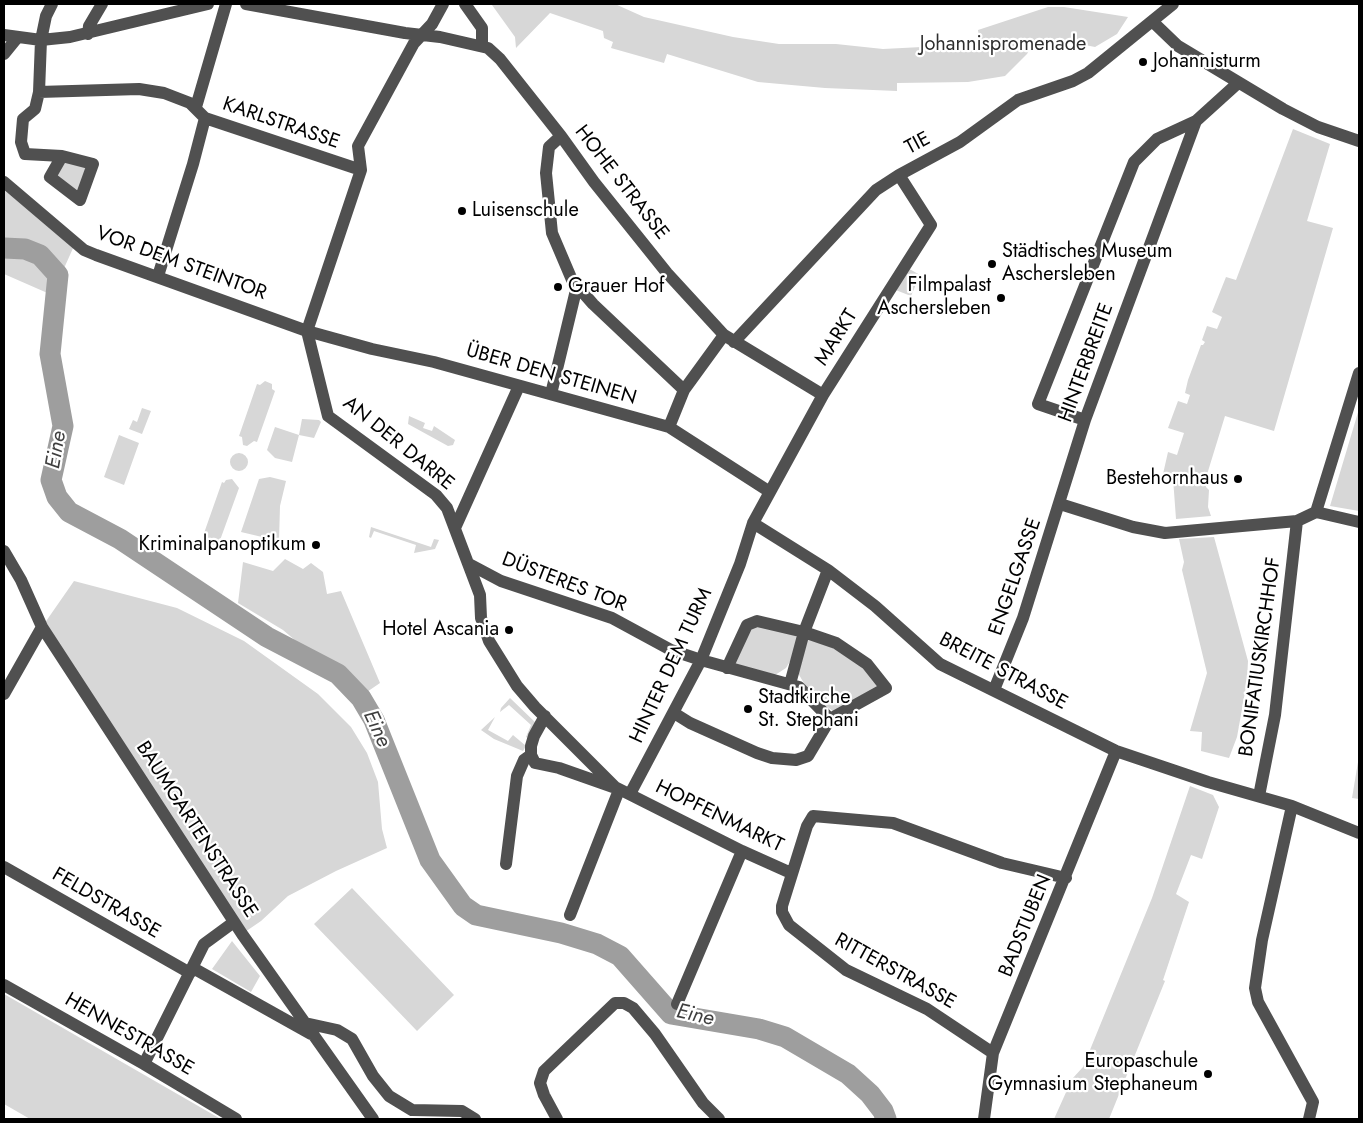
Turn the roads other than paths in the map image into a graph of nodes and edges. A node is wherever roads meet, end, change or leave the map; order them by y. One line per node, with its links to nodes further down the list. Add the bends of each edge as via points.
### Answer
1 (52, 4): 13 (street)
2 (102, 4): 10 (street)
3 (208, 4): 10 (street)
4 (226, 4): 18 (street)
5 (246, 4): 12 (street)
6 (443, 4): 12 (street, via 432,24)
7 (465, 4): 14 (street, via 482,28)
8 (1173, 4): 9 (street, TIE)
9 (1153, 22): 16 (street, via 1178,46); 25 (street, TIE, via 1088,74 1018,100 960,142)
10 (88, 34): 13 (street)
11 (10, 36): 13 (street); 15 (street)
12 (419, 36): 14 (street); 24 (street, via 358,146)
13 (41, 40): 17 (street)
14 (482, 46): 21 (street, HOHE STRASSE, via 494,52)
15 (4, 54)
16 (1238, 83): 20 (street, HINTERBREITE); 22 (street, via 1318,127)
17 (39, 92): 18 (street, KARLSTRASSE, via 140,89 173,96); 23 (street, via 35,109 23,119 21,142 25,154)
18 (196, 107): 19 (street, KARLSTRASSE)
19 (205, 118): 24 (street, KARLSTRASSE); 27 (street)
20 (1196, 121): 36 (street, HINTERBREITE); 36 (street, via 1156,138 1134,162 1038,404)
21 (561, 136): 28 (street, via 551,144 547,153 550,224 560,256); 30 (street, HOHE STRASSE, via 667,272)
22 (1359, 141)
23 (62, 156)
24 (361, 170): 29 (street)
25 (899, 175): 30 (street, TIE, via 864,201); 35 (street, MARKT, via 931,225)
26 (4, 182): 27 (street, VOR DEM STEINTOR, via 84,250)
27 (158, 276): 29 (street, VOR DEM STEINTOR)
28 (577, 286): 33 (street); 34 (street)
29 (306, 331): 32 (street, ÜBER DEN STEINEN); 44 (street, AN DER DARRE, via 328,416 436,495 447,508)
30 (729, 339): 33 (street, TIE); 35 (street, MARKT)
31 (1359, 373): 40 (street)
32 (519, 386): 34 (street, ÜBER DEN STEINEN); 44 (street)
33 (684, 390): 37 (street, TIE)
34 (551, 394): 37 (street, ÜBER DEN STEINEN)
35 (823, 395): 38 (street, MARKT)
36 (1085, 420): 39 (street, HINTERBREITE)
37 (669, 428): 38 (street, ÜBER DEN STEINEN)
38 (770, 492): 43 (street, MARKT)
39 (1060, 504): 41 (street, via 1133,527 1165,533); 53 (street, ENGELGASSE, via 1024,618)
40 (1316, 512): 41 (street); 42 (street)
41 (1297, 521): 61 (street, BONIFATIUSKIRCHHOF, via 1275,715)
42 (1359, 522)
43 (753, 523): 47 (street, BREITE STRASSE); 50 (street, HINTER DEM TURM)
44 (455, 528): 46 (street, AN DER DARRE)
45 (4, 551): 48 (street, BAUMGARTENSTRASSE, via 22,580)
46 (468, 564): 50 (street, DÜSTERES TOR, via 502,581 612,618 671,650); 55 (street, AN DER DARRE, via 480,595 484,630 517,686)
47 (828, 570): 49 (street); 53 (street, BREITE STRASSE, via 875,606 930,657)
48 (42, 626): 54 (street); 71 (street, BAUMGARTENSTRASSE)
49 (804, 632): 51 (street, via 752,621 747,625); 52 (street); 57 (street, via 836,643 861,658 886,688)
50 (701, 660): 51 (street, DÜSTERES TOR); 56 (street, HINTER DEM TURM)
51 (727, 668): 52 (street, DÜSTERES TOR)
52 (790, 684): 57 (street, via 799,687)
53 (994, 690): 58 (street, BREITE STRASSE)
54 (4, 694)
55 (540, 711): 59 (street); 60 (street)
56 (674, 713): 57 (street, via 757,753 796,760 808,756); 60 (street, HINTER DEM TURM)
57 (830, 719)
58 (1116, 751): 61 (street, BREITE STRASSE); 68 (street, BADSTUBEN)
59 (531, 755): 60 (street, via 536,763); 65 (street, via 524,760 517,776)
60 (621, 791): 64 (street, HOPFENMARKT); 69 (street, HINTER DEM TURM)
61 (1259, 796): 62 (street, BREITE STRASSE)
62 (1292, 806): 63 (street, BREITE STRASSE); 84 (street, via 1255,980 1262,1010 1313,1102)
63 (1359, 833)
64 (742, 851): 67 (street, HOPFENMARKT); 74 (street)
65 (506, 864)
66 (4, 867): 72 (street, FELDSTRASSE)
67 (791, 873): 68 (street, HOPFENMARKT, via 813,816 893,823 1002,863); 70 (street, HOPFENMARKT, via 782,906)
68 (1066, 878): 76 (street, BADSTUBEN)
69 (570, 914)
70 (784, 918): 76 (street, RITTERSTRASSE, via 808,942 846,970 927,1009)
71 (234, 922): 72 (street, via 204,944); 75 (street, BAUMGARTENSTRASSE)
72 (192, 970): 75 (street, FELDSTRASSE); 77 (street)
73 (4, 985): 77 (street, HENNESTRASSE)
74 (677, 1004)
75 (308, 1028): 79 (street, BAUMGARTENSTRASSE); 80 (street, via 337,1030 352,1039 373,1076 389,1096 412,1110 462,1111)
76 (993, 1053): 83 (street, BADSTUBEN)
77 (144, 1064): 78 (street, HENNESTRASSE)
78 (236, 1119)
79 (373, 1119)
80 (475, 1119)
81 (558, 1119): 82 (street, via 540,1083 544,1071 615,1003 633,1008)
82 (719, 1119)
83 (984, 1119)
84 (1309, 1119)

